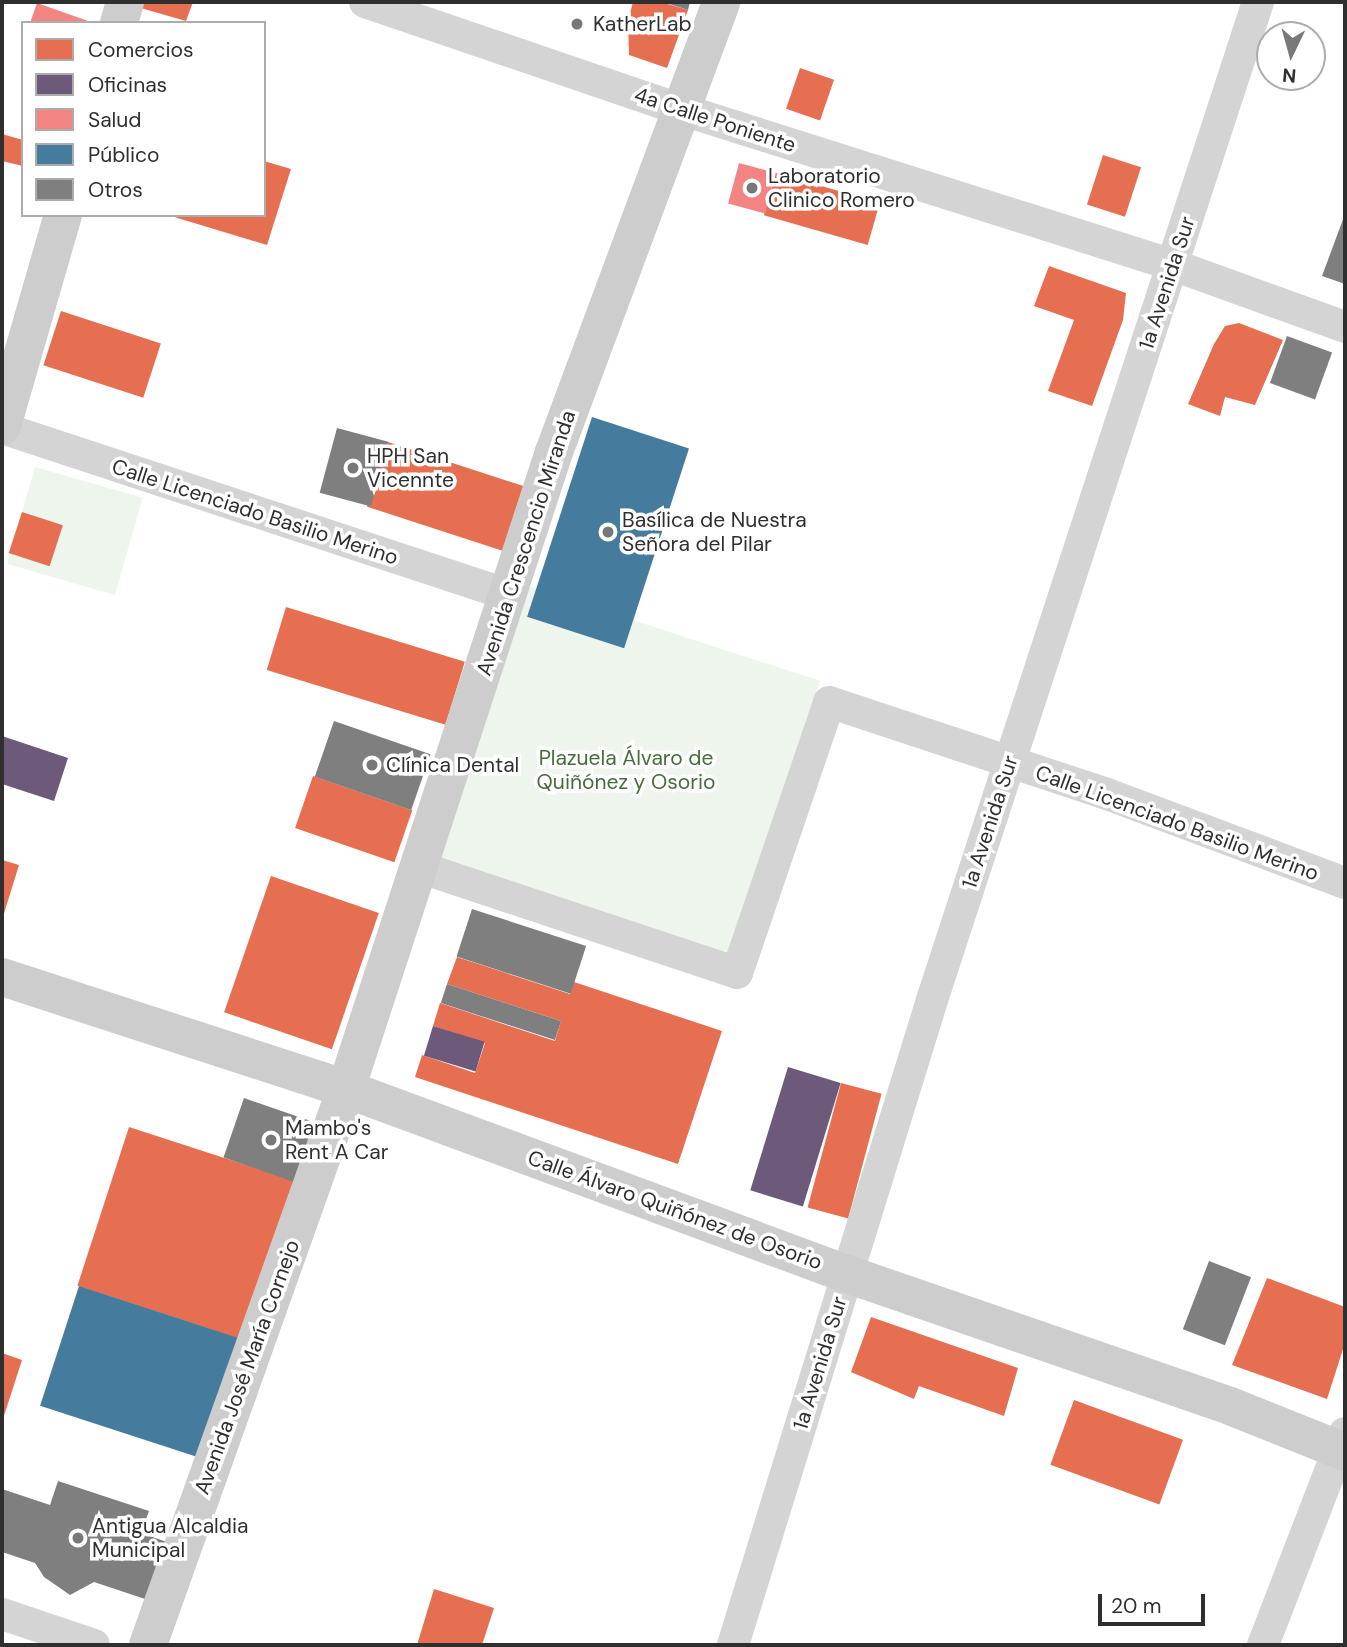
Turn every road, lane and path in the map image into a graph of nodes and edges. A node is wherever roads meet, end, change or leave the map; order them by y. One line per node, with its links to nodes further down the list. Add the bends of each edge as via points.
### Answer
1 (125, 2): 5 (main road)
2 (365, 2): 6 (street, 4a Calle Poniente)
3 (721, 2): 6 (main road, Avenida Crescencio Miranda)
4 (1258, 2): 8 (street, 1a Avenida Sur)
5 (120, 21)
6 (683, 110): 8 (street, 4a Calle Poniente); 11 (main road, Avenida Crescencio Miranda, via 554,452)
7 (62, 217): 10 (main road)
8 (1173, 265): 9 (street, 4a Calle Poniente); 12 (street, 1a Avenida Sur)
9 (1345, 327)
10 (2, 427): 11 (street, Calle Licenciado Basilio Merino)
11 (509, 595): 13 (main road, Avenida Crescencio Miranda)
12 (1008, 764): 13 (street, Calle Licenciado Basilio Merino, via 829,702 737,972); 14 (street, Calle Licenciado Basilio Merino, via 1107,794); 17 (street, 1a Avenida Sur)
13 (419, 867): 16 (main road, Avenida Crescencio Miranda)
14 (1345, 883)
15 (2, 977): 16 (main road, Calle Álvaro Quiñónez de Osorio)
16 (346, 1088): 17 (main road, Calle Álvaro Quiñónez de Osorio); 21 (main road, Avenida José María Cornejo)
17 (848, 1274): 18 (main road, Calle Álvaro Quiñónez de Osorio); 22 (street, 1a Avenida Sur)
18 (1343, 1445): 23 (street)
19 (2, 1614): 20 (street)
20 (94, 1645)
21 (148, 1645)
22 (733, 1645)
23 (1263, 1645)

